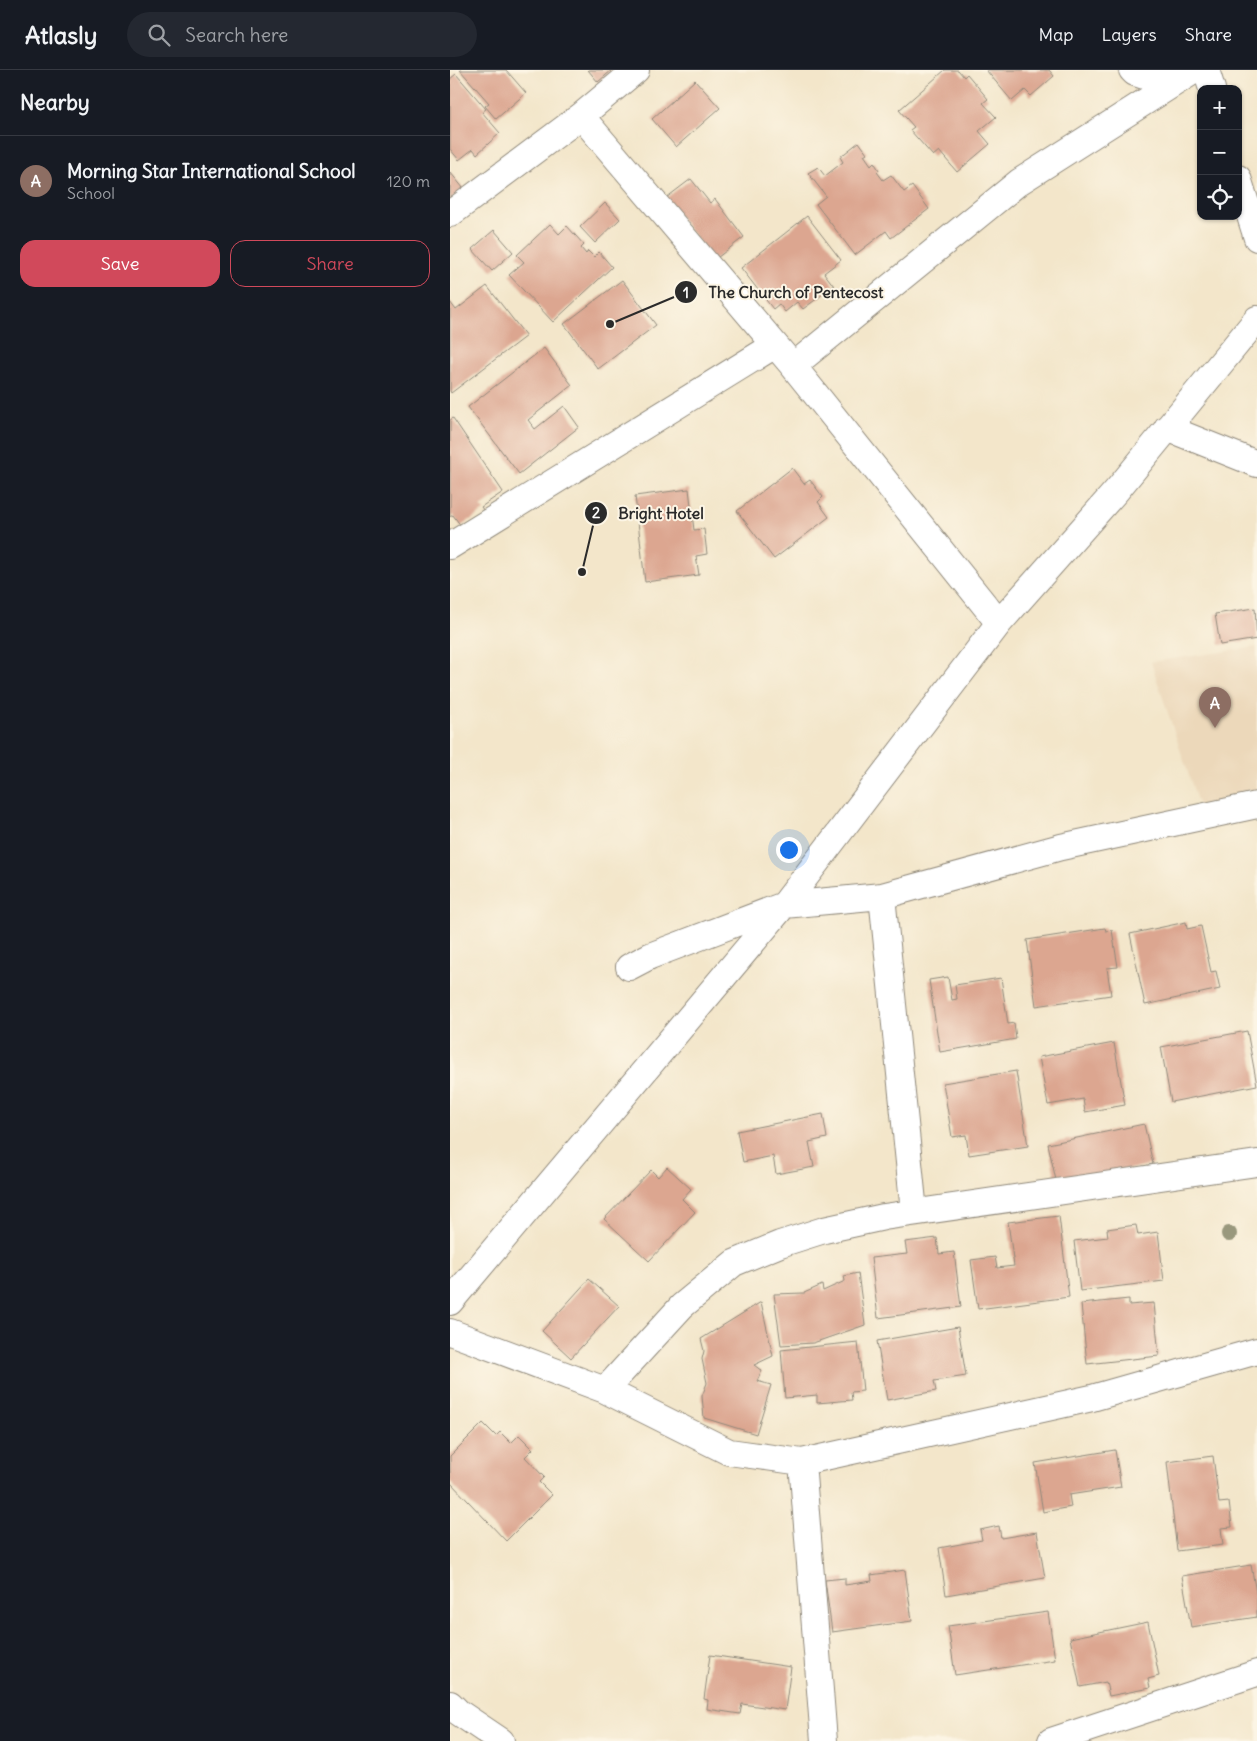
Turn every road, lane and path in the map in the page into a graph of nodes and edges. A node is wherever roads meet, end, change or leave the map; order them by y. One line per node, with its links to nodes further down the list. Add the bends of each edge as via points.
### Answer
1 (636, 70): 7 (street)
2 (1132, 70): 3 (street, via 1135,74 1156,80)
3 (1186, 70)
4 (1196, 70): 13 (street, via 1019,182)
5 (1206, 70): 6 (street)
6 (1211, 85)
7 (581, 116): 9 (street); 12 (street)
8 (1242, 191): 10 (street)
9 (450, 214)
10 (1257, 238)
11 (1257, 319): 14 (street)
12 (775, 345): 13 (street); 16 (street)
13 (792, 366): 17 (street)
14 (1167, 428): 15 (street); 17 (street, via 1117,490)
15 (1257, 464)
16 (450, 546)
17 (999, 623): 20 (street)
18 (1257, 805): 19 (street, via 1061,847)
19 (882, 896): 20 (street); 23 (street)
20 (784, 905): 21 (street); 24 (street)
21 (629, 967)
22 (1257, 1163): 23 (street)
23 (914, 1212): 27 (street, via 824,1230 734,1263 682,1306)
24 (450, 1302)
25 (450, 1332): 27 (street)
26 (1257, 1351): 28 (street, via 1092,1398)
27 (605, 1390): 28 (street, via 729,1452)
28 (802, 1462): 32 (street)
29 (1257, 1673): 33 (street)
30 (450, 1704): 31 (street)
31 (501, 1741)
32 (824, 1741)
33 (1051, 1741)

